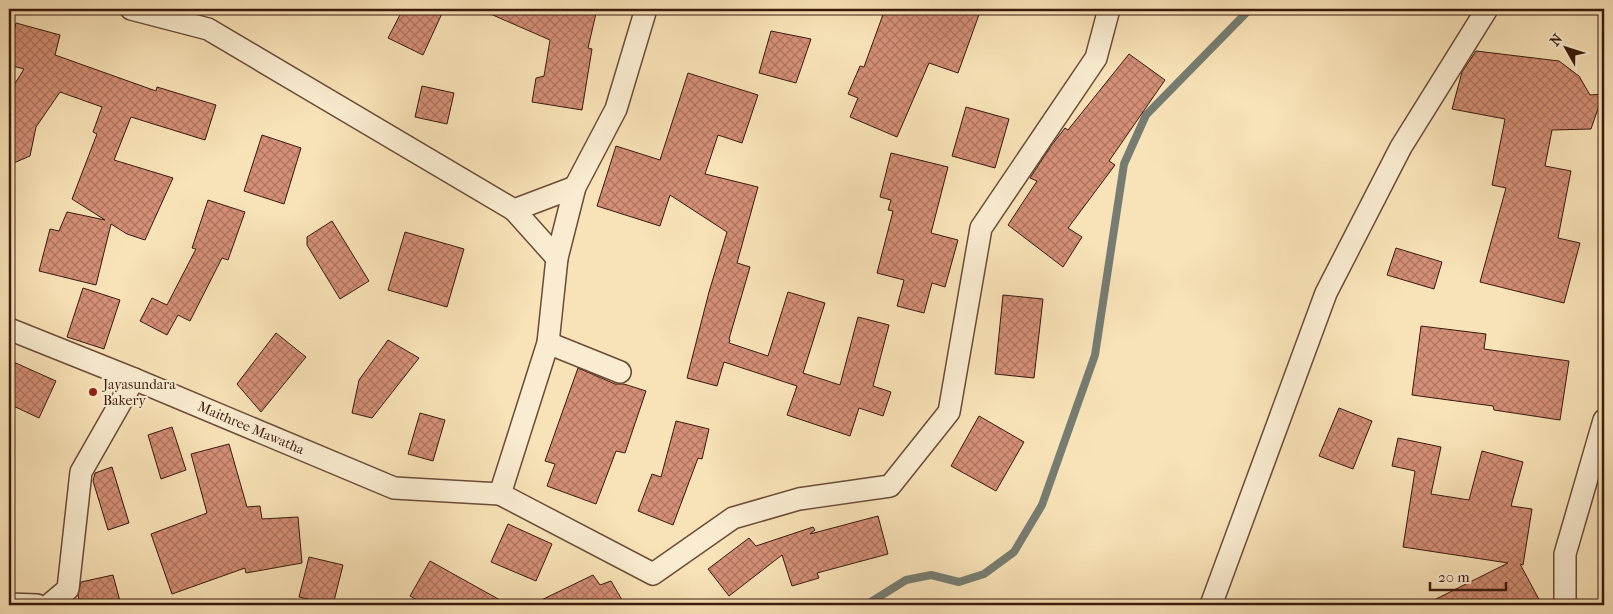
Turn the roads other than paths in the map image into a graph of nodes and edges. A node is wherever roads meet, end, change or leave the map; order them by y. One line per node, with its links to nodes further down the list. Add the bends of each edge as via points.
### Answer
1 (131, 9): 6 (street, via 208,29)
2 (646, 9): 5 (street, via 616,110)
3 (1110, 9): 13 (street, via 1096,58 981,228 950,412 890,486 800,498 733,518 653,574)
4 (1487, 9): 17 (street, via 1401,147 1326,293)
5 (575, 187): 6 (street); 7 (street)
6 (514, 210): 7 (street)
7 (556, 258): 9 (street)
8 (9, 329): 11 (street, Maithree Mawatha)
9 (548, 343): 10 (street); 13 (street)
10 (620, 372)
11 (134, 379): 13 (street, Maithree Mawatha, via 394,488); 16 (street, via 81,472 68,589)
12 (1604, 420): 18 (street, via 1565,554)
13 (500, 494)
14 (9, 604): 15 (street)
15 (37, 605)
16 (49, 605)
17 (1211, 605)
18 (1565, 605)

